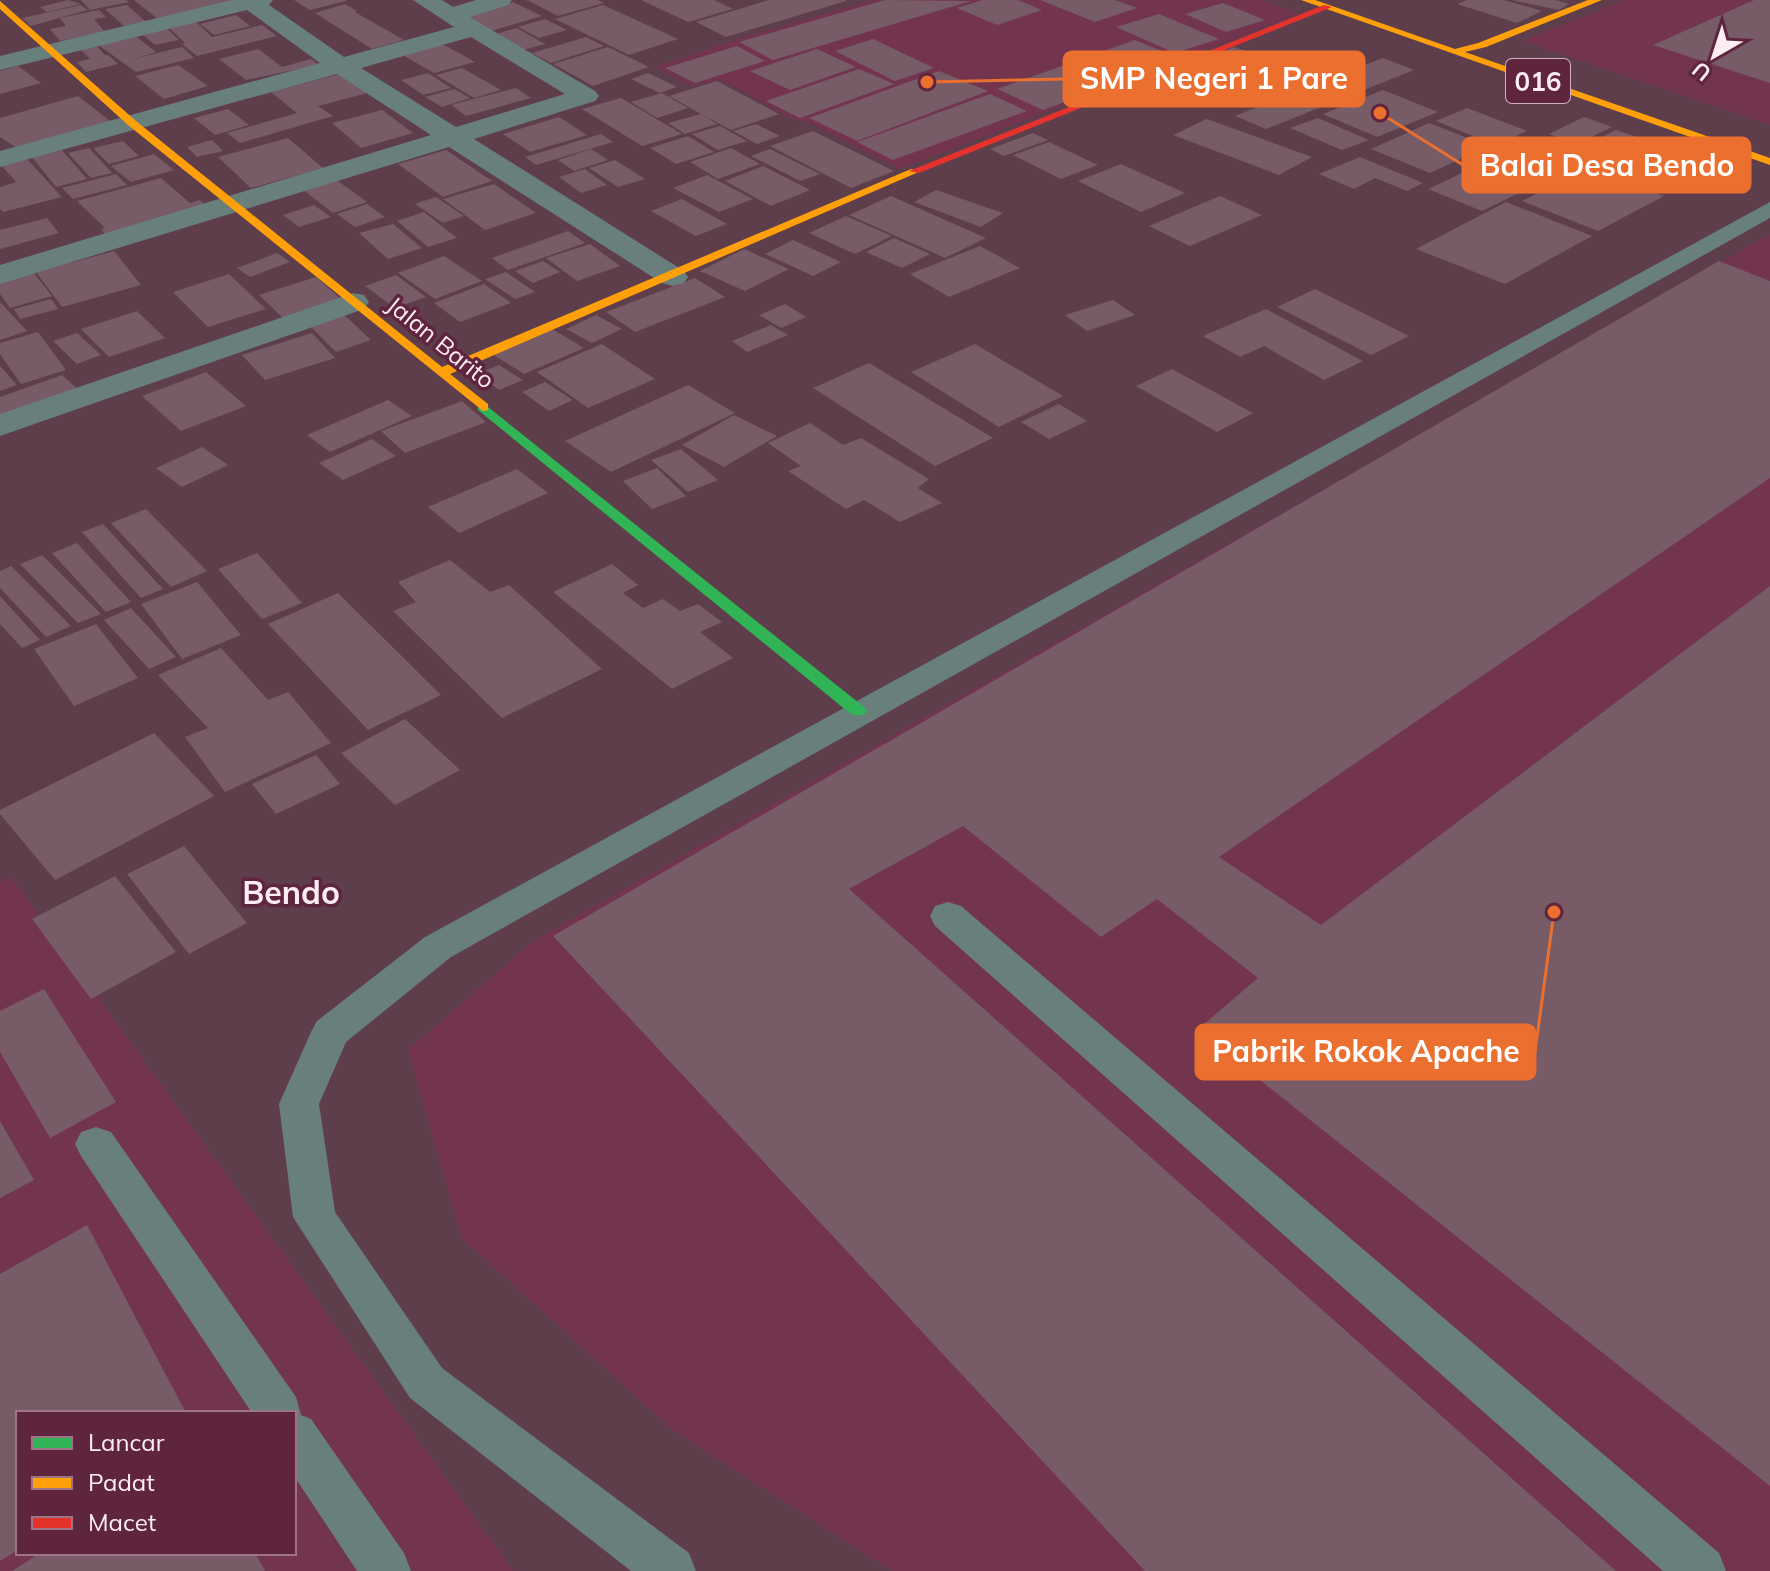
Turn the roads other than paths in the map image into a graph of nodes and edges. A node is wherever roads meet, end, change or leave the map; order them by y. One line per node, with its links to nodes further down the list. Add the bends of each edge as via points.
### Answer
1 (425, 0): 8 (street)
2 (500, 0): 8 (street)
3 (1306, 0): 7 (street, 016)
4 (1597, 0): 10 (street)
5 (253, 1): 9 (street); 12 (street)
6 (0, 4): 9 (street, Jalan Barito)
7 (1327, 7): 10 (street, 016); 20 (street, via 959,152)
8 (463, 22): 12 (street); 14 (street, via 587,95)
9 (52, 50): 11 (street); 13 (street, Jalan Barito)
10 (1454, 52): 16 (street, 016)
11 (0, 63)
12 (339, 65): 13 (street); 14 (street)
13 (132, 123): 15 (street); 17 (street, Jalan Barito)
14 (452, 138): 17 (street); 20 (street)
15 (0, 159)
16 (1770, 162)
17 (235, 204): 19 (street); 21 (street, Jalan Barito)
18 (1770, 209): 24 (lane)
19 (0, 275)
20 (673, 277): 22 (street)
21 (353, 302): 22 (street, Jalan Barito); 23 (street)
22 (441, 373): 24 (street, Jalan Barito)
23 (0, 426)
24 (858, 711): 30 (lane, via 438,947 331,1032 299,1104 314,1217 426,1383)
25 (948, 916): 31 (lane)
26 (96, 1144): 27 (lane)
27 (278, 1411)
28 (296, 1438): 29 (lane)
29 (386, 1571)
30 (671, 1571)
31 (1701, 1571)

